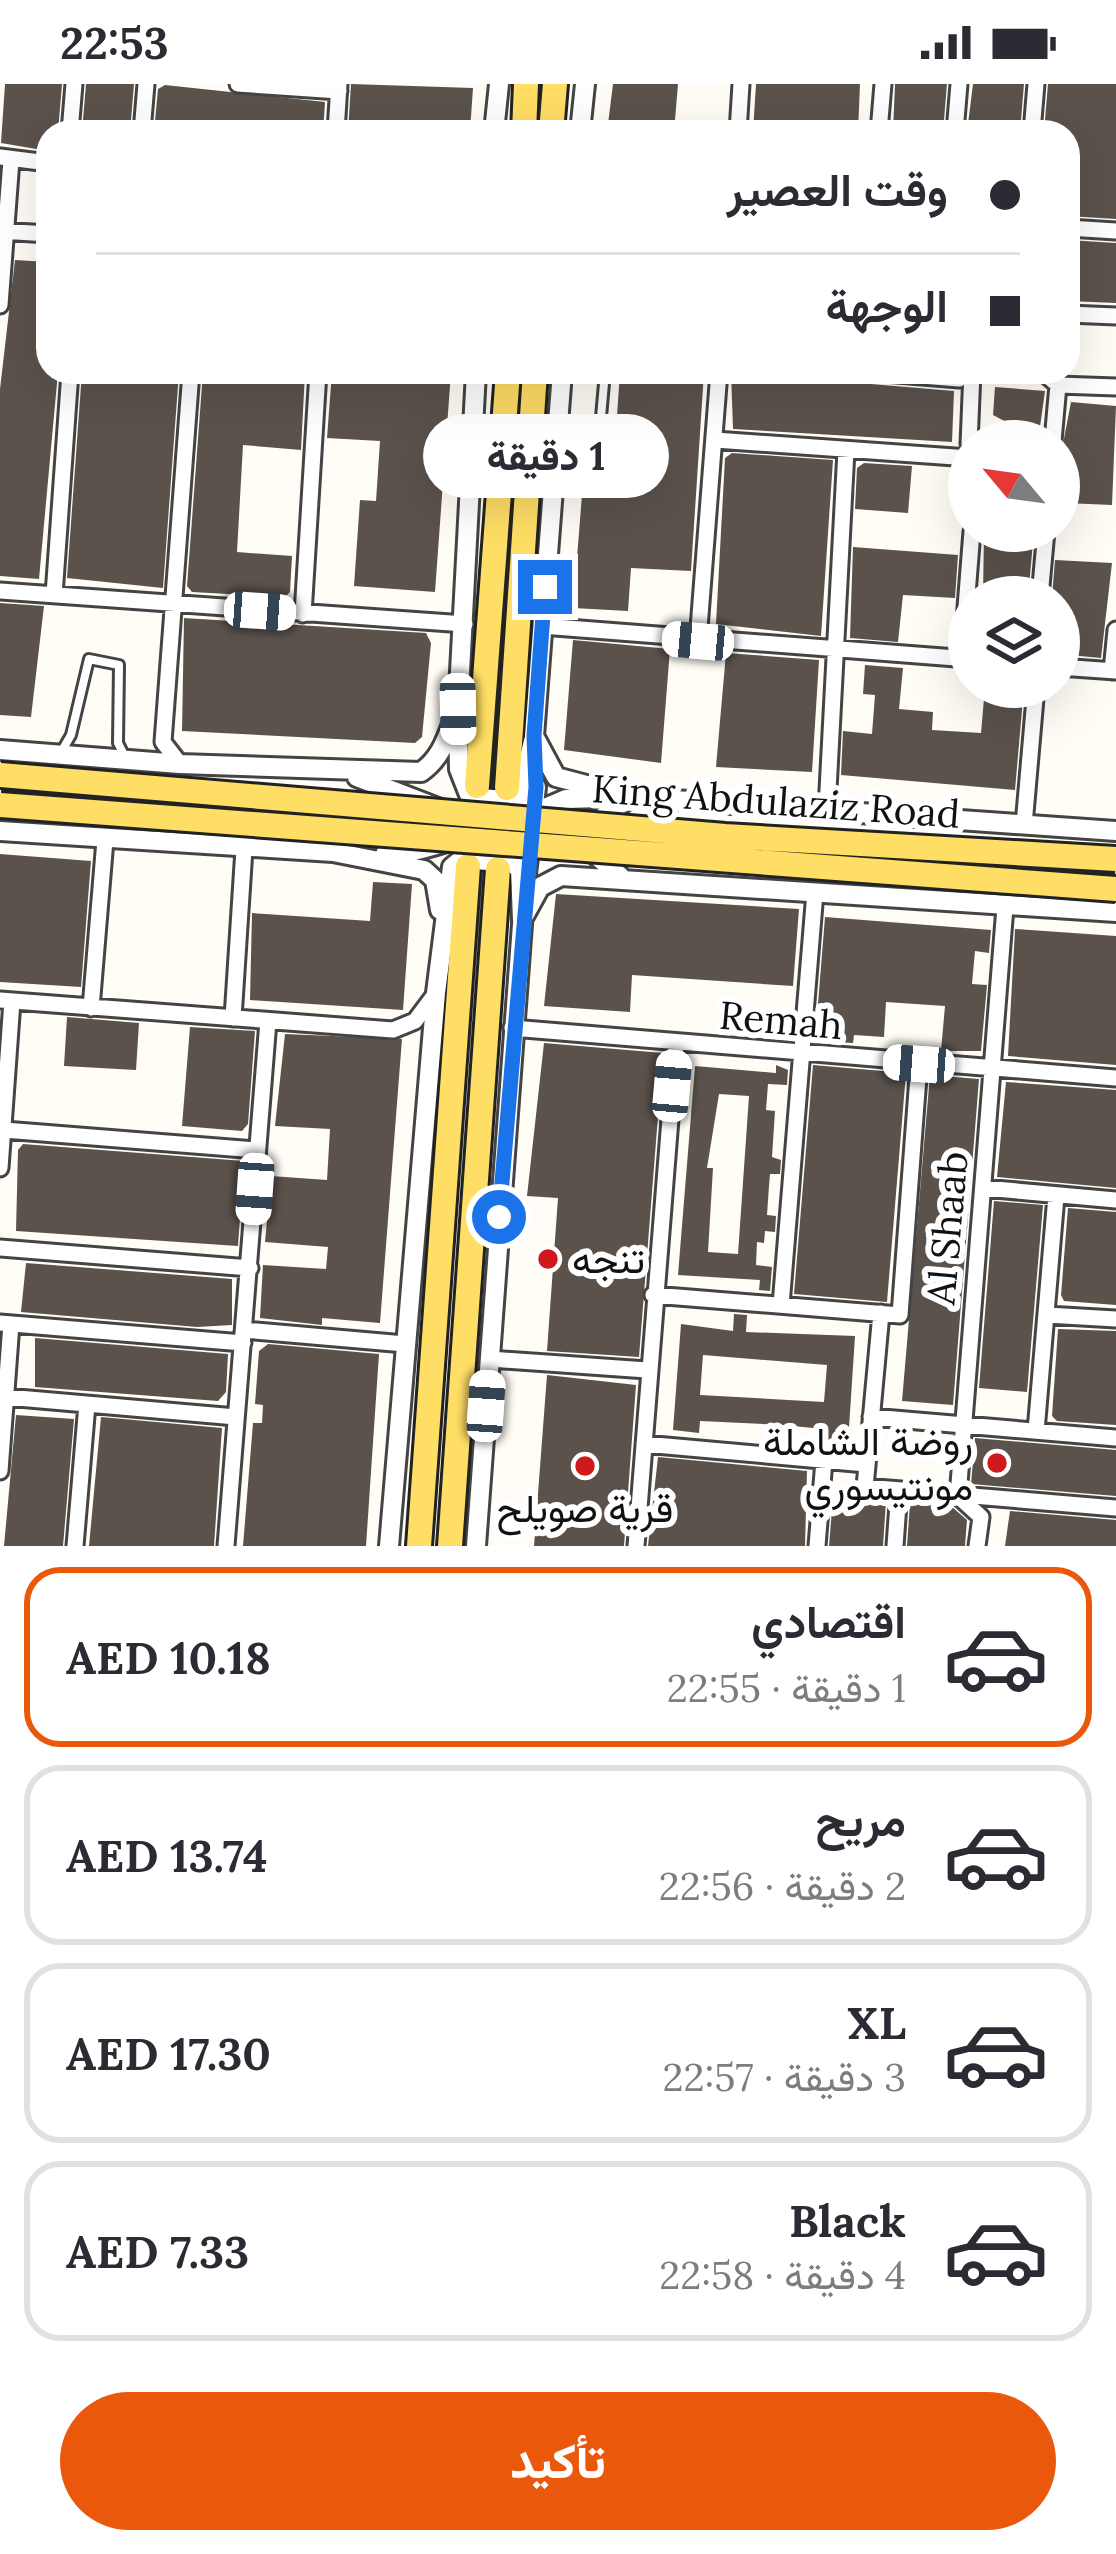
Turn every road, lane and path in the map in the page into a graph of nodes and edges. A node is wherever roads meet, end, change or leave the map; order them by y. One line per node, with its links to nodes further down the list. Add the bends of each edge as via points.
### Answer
1 (74, 84): 13 (street)
2 (146, 84): 14 (street)
3 (238, 84): 12 (street)
4 (499, 84): 16 (street)
5 (526, 84): 17 (main road)
6 (559, 84): 18 (main road)
7 (585, 84): 19 (street)
8 (741, 84): 20 (street)
9 (883, 84): 21 (street)
10 (959, 84): 22 (street)
11 (1036, 84): 23 (street)
12 (339, 87): 15 (street)
13 (71, 120)
14 (143, 120)
15 (337, 120)
16 (495, 120)
17 (524, 120)
18 (554, 120)
19 (581, 120)
20 (739, 120)
21 (880, 120)
22 (956, 120)
23 (1033, 120)
24 (5, 159): 25 (street); 27 (street)
25 (36, 162)
26 (1080, 229): 28 (street)
27 (3, 231): 29 (street); 30 (street)
28 (1116, 231)
29 (36, 233)
30 (0, 305)
31 (1080, 314): 32 (street)
32 (1116, 316)
33 (69, 384): 52 (street)
34 (190, 384): 53 (street)
35 (317, 384): 54 (street)
36 (475, 384): 55 (street)
37 (507, 384): 74 (main road)
38 (534, 384): 76 (main road)
39 (561, 384): 47 (street)
40 (604, 384): 47 (lane, via 598,451 571,447)
41 (718, 384): 48 (street)
42 (970, 384): 45 (street)
43 (1058, 385): 44 (street); 46 (street)
44 (1116, 387)
45 (969, 420)
46 (1055, 420)
47 (557, 432): 56 (street)
48 (715, 440): 49 (street); 58 (street)
49 (847, 450): 50 (street); 59 (street)
50 (948, 457)
51 (0, 591): 52 (street)
52 (54, 595): 53 (street)
53 (173, 605): 54 (street); 66 (street)
54 (303, 614): 55 (street)
55 (465, 624): 64 (street)
56 (542, 626): 58 (street); 65 (street)
57 (1116, 630): 62 (street)
58 (698, 641): 59 (street)
59 (833, 652): 60 (street); 80 (street)
60 (948, 657)
61 (1080, 669): 62 (street)
62 (1114, 671)
63 (1034, 708): 82 (street)
64 (458, 709): 65 (street, via 459,769 470,797 514,801); 72 (street, via 438,759 421,772); 78 (street)
65 (534, 736): 75 (street); 77 (street, via 546,766 577,785)
66 (163, 742): 70 (street); 71 (street)
67 (0, 750): 68 (street)
68 (58, 756): 69 (street); 69 (lane, via 88,659 119,665 118,743)
69 (128, 761): 70 (street)
70 (152, 763): 71 (street)
71 (180, 764): 72 (street)
72 (335, 770): 78 (street); 89 (street, via 387,793 397,822 379,847)
73 (0, 776): 90 (main road, King Abdulaziz Road, bridge, via 725,836)
74 (476, 786)
75 (536, 787): 81 (street); 83 (street, via 526,803)
76 (507, 788)
77 (632, 797): 80 (street); 81 (street, via 566,799); 95 (street, via 599,818 590,836 590,850 608,871)
78 (449, 804): 83 (street); 87 (street)
79 (0, 805): 96 (main road, King Abdulaziz Road, bridge)
80 (827, 809): 82 (street)
81 (532, 814): 83 (street); 91 (street)
82 (1024, 825): 85 (street)
83 (484, 826): 87 (street); 91 (street); 94 (street)
84 (0, 831): 86 (street)
85 (1116, 831)
86 (105, 839): 88 (street); 104 (street)
87 (443, 848): 89 (street); 94 (street)
88 (244, 849): 89 (street); 105 (street)
89 (333, 852): 101 (street, via 424,871 435,880)
90 (1116, 859)
91 (527, 861): 95 (street); 100 (street)
92 (469, 866): 149 (main road)
93 (498, 869): 150 (main road)
94 (441, 871): 101 (street)
95 (632, 882): 97 (street); 100 (street, via 561,877 540,887)
96 (1116, 889)
97 (815, 892): 98 (street); 109 (street)
98 (1005, 907): 99 (street); 111 (street, Al Shaab)
99 (1116, 912)
100 (522, 920): 101 (street, via 513,863 462,859 452,867); 107 (street)
101 (443, 926): 102 (street)
102 (436, 993): 106 (street, via 415,1021 393,1030); 129 (street)
103 (6, 1001): 104 (street); 113 (street)
104 (91, 1008): 105 (street)
105 (233, 1018): 106 (street)
106 (268, 1021): 114 (street)
107 (512, 1028): 108 (street, Remah); 130 (street)
108 (676, 1044): 109 (street, Remah); 121 (street)
109 (800, 1056): 110 (street, Remah); 122 (street)
110 (919, 1064): 111 (street, Remah); 123 (street, via 900,1315)
111 (994, 1068): 112 (street, Remah); 116 (street, Al Shaab)
112 (1116, 1078)
113 (4, 1130): 114 (street); 115 (street)
114 (257, 1150): 120 (street)
115 (0, 1168)
116 (984, 1188): 117 (street); 136 (street, Al Shaab)
117 (1056, 1196): 118 (street); 124 (street)
118 (1116, 1200)
119 (0, 1248): 120 (street)
120 (250, 1268): 127 (street)
121 (653, 1295): 122 (street); 131 (street)
122 (781, 1306): 123 (street)
123 (881, 1313): 135 (street)
124 (1047, 1315): 125 (street); 137 (street)
125 (1116, 1319)
126 (6, 1324): 127 (street); 128 (street)
127 (244, 1337): 129 (street); 134 (street)
128 (5, 1342): 132 (street)
129 (406, 1343): 148 (street)
130 (490, 1359): 131 (street); 151 (street)
131 (647, 1370): 139 (street)
132 (6, 1397): 133 (street); 142 (street)
133 (87, 1404): 134 (street); 146 (street)
134 (236, 1417): 147 (street)
135 (871, 1417): 136 (street); 141 (street)
136 (964, 1424): 137 (street); 144 (street, Al Shaab)
137 (1036, 1431): 138 (street)
138 (1116, 1438)
139 (644, 1444): 140 (street); 152 (street)
140 (824, 1460): 141 (street); 153 (street)
141 (866, 1464): 143 (street, via 865,1487)
142 (0, 1472)
143 (899, 1490): 144 (street); 154 (street)
144 (958, 1496): 145 (street); 155 (street, Al Shaab, via 981,1517)
145 (1116, 1508)
146 (75, 1546)
147 (226, 1546)
148 (389, 1546)
149 (419, 1546)
150 (450, 1546)
151 (476, 1546)
152 (636, 1546)
153 (817, 1546)
154 (895, 1546)
155 (977, 1546)

